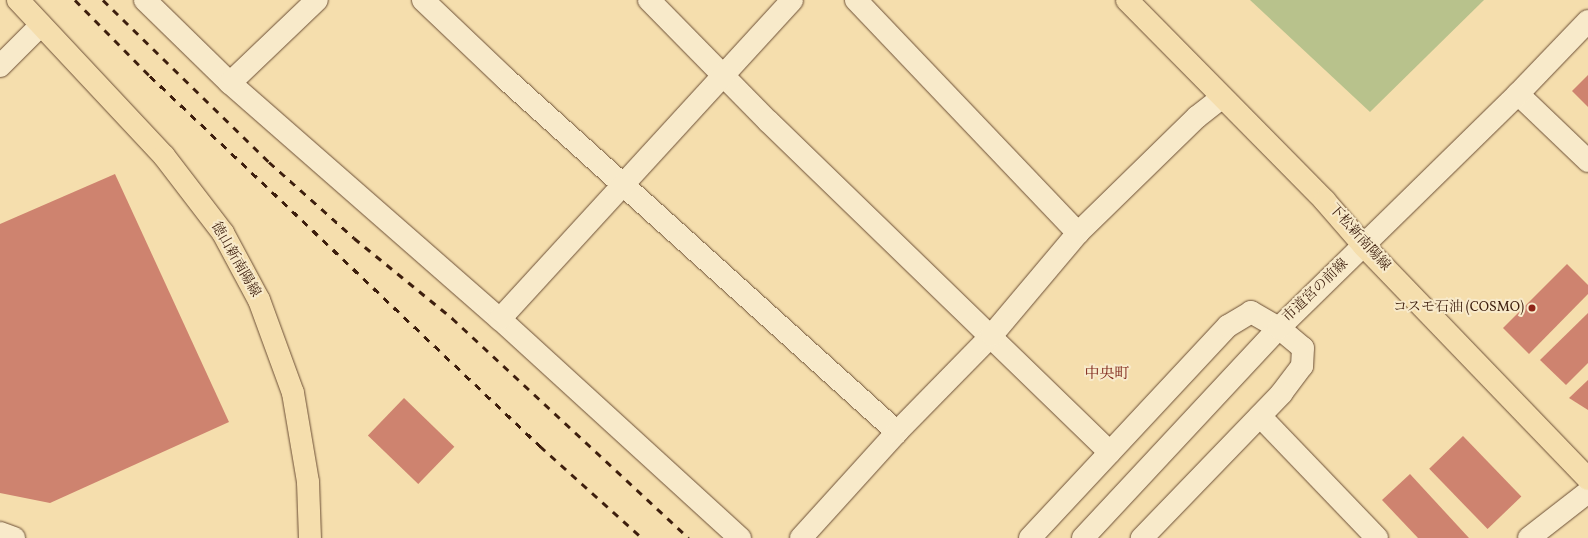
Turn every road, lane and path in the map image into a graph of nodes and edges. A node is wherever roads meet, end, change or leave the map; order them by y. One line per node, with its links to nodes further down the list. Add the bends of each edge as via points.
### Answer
1 (18, 0): 10 (main road, 徳山新南陽線)
2 (145, 0): 13 (street)
3 (317, 0): 13 (street)
4 (423, 0): 17 (street)
5 (649, 0): 12 (street)
6 (792, 0): 12 (street)
7 (856, 0): 18 (street)
8 (1127, 0): 15 (main road, 下松新南陽線)
9 (1588, 21): 14 (street, 市道宮の前線)
10 (41, 26): 11 (street); 30 (main road, 徳山新南陽線, via 164,156 223,233 259,300 293,393 308,482)
11 (0, 66)
12 (723, 73): 17 (street); 22 (street, via 768,121)
13 (230, 83): 20 (street)
14 (1518, 94): 16 (street); 19 (street, 市道宮の前線)
15 (1221, 98): 18 (street, via 1197,117); 19 (main road, 下松新南陽線, via 1325,201)
16 (1588, 161)
17 (622, 184): 20 (street); 24 (street)
18 (1078, 233): 22 (street)
19 (1364, 246): 21 (street, 市道宮の前線); 26 (main road, 下松新南陽線)
20 (500, 319): 31 (street)
21 (1279, 328): 23 (street, via 1303,348 1302,366 1282,393); 25 (street, via 1251,312 1228,326); 34 (street, 市道宮の前線)
22 (992, 335): 24 (street); 25 (street)
23 (1260, 416): 35 (street); 36 (street)
24 (897, 432): 32 (street)
25 (1110, 452): 33 (street)
26 (1588, 479)
27 (1588, 492): 37 (street)
28 (0, 533): 29 (street)
29 (14, 538)
30 (310, 538)
31 (740, 538)
32 (801, 538)
33 (1030, 538)
34 (1083, 538)
35 (1142, 538)
36 (1378, 538)
37 (1529, 538)

